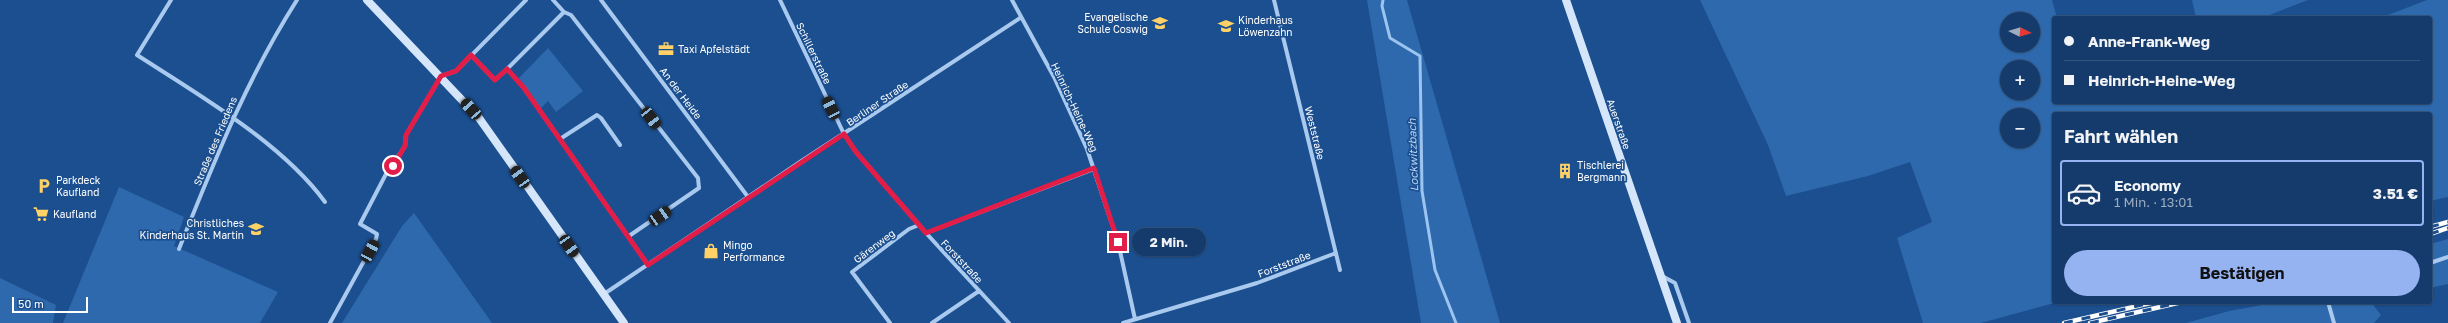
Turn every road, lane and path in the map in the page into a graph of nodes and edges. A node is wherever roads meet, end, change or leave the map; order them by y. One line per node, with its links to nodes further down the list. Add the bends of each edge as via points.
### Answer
1 (171, 0): 16 (street, via 137,55)
2 (297, 0): 16 (street, Straße des Friedens)
3 (367, 0): 15 (street)
4 (526, 0): 13 (street)
5 (553, 0): 11 (street)
6 (601, 0): 21 (street, An der Heide)
7 (780, 0): 17 (street, Schillerstraße)
8 (1012, 0): 12 (street, Heinrich-Heine-Weg)
9 (1274, 0): 27 (street, Weststraße)
10 (1566, 0): 32 (street, Auerstraße)
11 (564, 12): 14 (street); 25 (street, via 571,15 698,178 699,188)
12 (1020, 18): 17 (street, Berliner Straße); 20 (street, Heinrich-Heine-Weg, via 1076,122)
13 (471, 55): 14 (street, via 495,80); 15 (street, via 456,71)
14 (507, 69): 18 (street)
15 (441, 76): 34 (street, via 479,118); 37 (street, via 406,135 405,146 386,174 360,224 377,234 376,239)
16 (232, 118): 22 (street, via 293,166 312,184); 26 (street, Straße des Friedens)
17 (844, 134): 21 (street, Berliner Straße); 23 (street, Forststraße, via 856,152)
18 (560, 139): 19 (street, via 597,115); 25 (street)
19 (620, 145)
20 (1094, 168): 24 (street); 36 (street, Heinrich-Heine-Weg, via 1118,242)
21 (748, 197): 30 (street, Berliner Straße)
22 (325, 202)
23 (919, 225): 24 (street, Forststraße); 39 (street, Gärenweg, via 909,229 852,272)
24 (926, 233): 33 (street, Forststraße)
25 (629, 236): 30 (street)
26 (179, 249)
27 (1336, 253): 31 (street, Weststraße); 36 (street, Forststraße, via 1257,283)
28 (2448, 257): 29 (street)
29 (2432, 262)
30 (648, 265): 34 (street, Berliner Straße)
31 (1340, 270)
32 (1662, 276): 43 (street, Auerstraße); 44 (street, via 1675,283)
33 (979, 291): 40 (street); 41 (street, Forststraße)
34 (604, 294): 38 (street)
35 (2329, 304): 45 (street)
36 (1136, 319): 42 (street, Forststraße)
37 (330, 323)
38 (624, 323)
39 (890, 323)
40 (932, 323)
41 (1009, 323)
42 (1122, 323)
43 (1677, 323)
44 (1689, 323)
45 (2334, 323)

